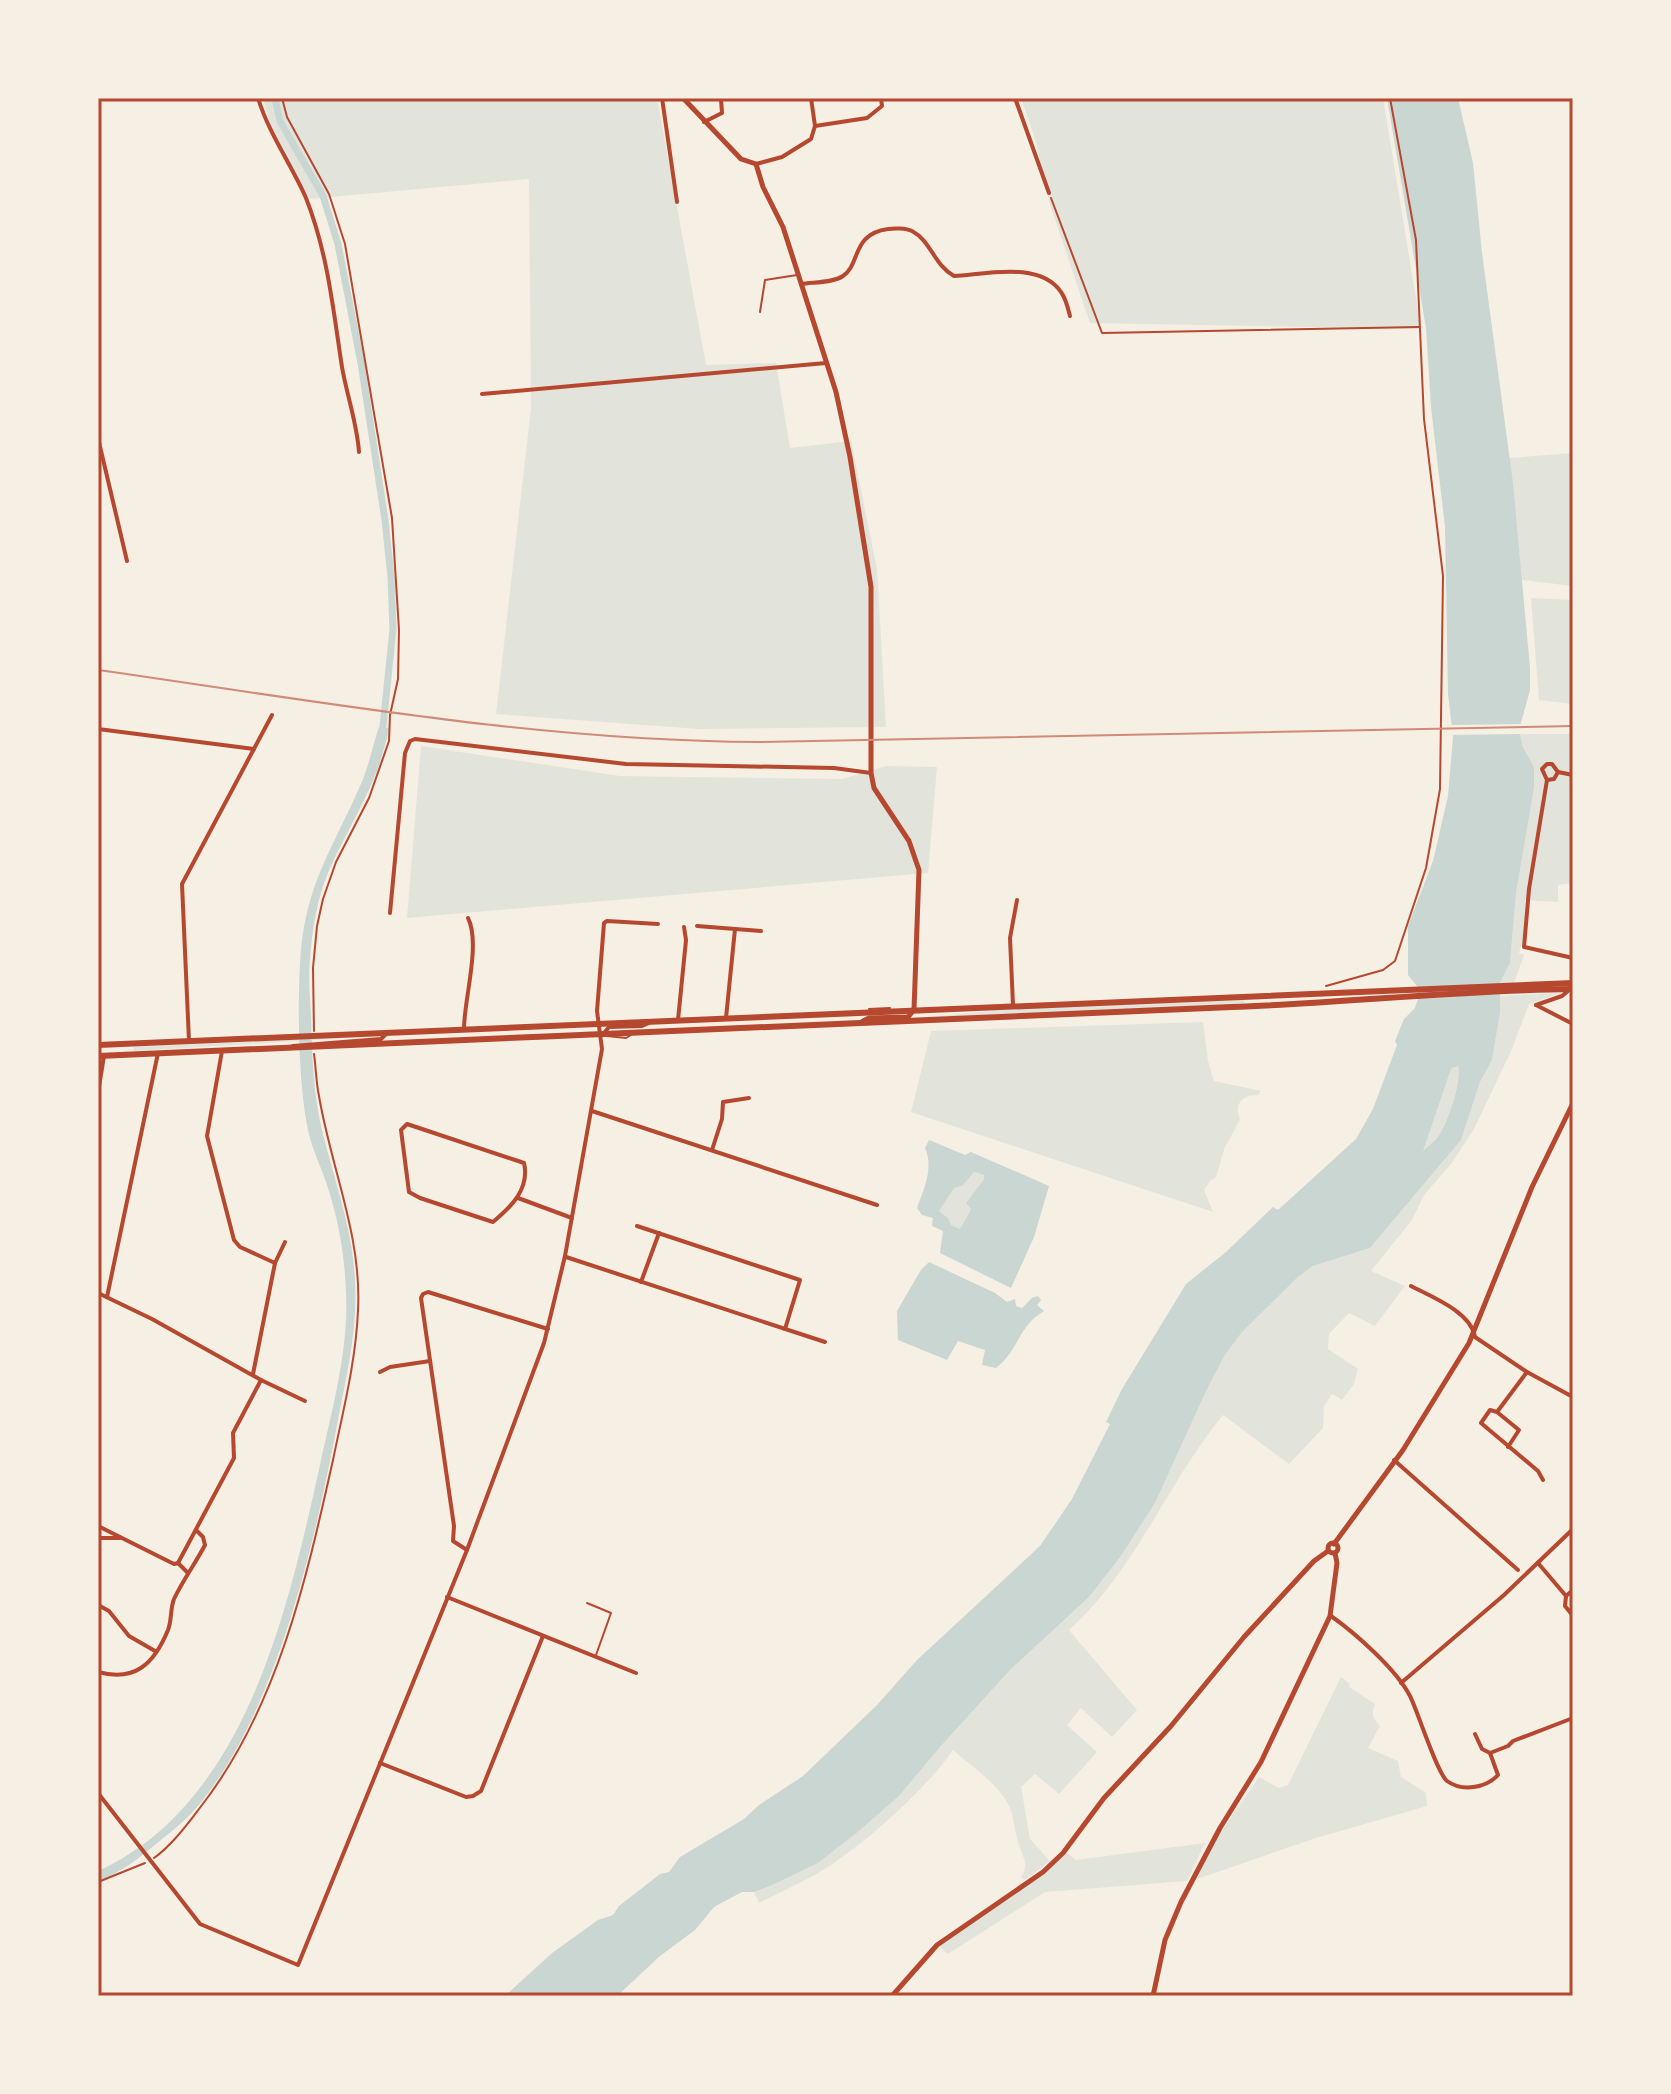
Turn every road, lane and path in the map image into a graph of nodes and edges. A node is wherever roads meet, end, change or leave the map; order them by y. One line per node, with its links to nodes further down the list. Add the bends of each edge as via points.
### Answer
1 (258, 98): 23 (street, via 265,123 305,197 324,253)
2 (282, 98): 58 (path, via 329,194 345,244 392,518 399,630 389,741 369,798 336,862 317,926)
3 (662, 98): 14 (street)
4 (683, 98): 10 (street)
5 (811, 98): 11 (street)
6 (881, 98): 11 (street, via 882,106 867,118)
7 (1015, 98): 13 (street)
8 (1390, 98): 19 (path, via 1416,240)
9 (721, 99): 10 (street, via 722,113)
10 (704, 122): 12 (street, via 741,159)
11 (815, 126): 12 (street, via 811,139 782,157)
12 (756, 164): 15 (street)
13 (1049, 193): 19 (path, via 1102,333)
14 (677, 202)
15 (798, 274): 16 (street); 17 (lane, via 765,280)
16 (801, 284): 18 (street, via 848,273 863,240 878,231 911,230 954,276 1032,273 1050,281 1062,293); 20 (street)
17 (760, 312)
18 (1070, 316)
19 (1420, 327): 43 (path, via 1424,419 1443,576 1440,789 1426,868 1395,961 1383,970)
20 (826, 363): 21 (street); 31 (street, via 850,457 871,587)
21 (482, 394)
22 (98, 438): 24 (street)
23 (359, 452)
24 (127, 561)
25 (272, 715): 28 (street)
26 (98, 729): 27 (street)
27 (244, 746): 28 (street); 29 (street)
28 (255, 749): 29 (street)
29 (249, 760): 57 (street, via 182,884)
30 (1558, 772): 32 (street); 33 (street); 33 (street, via 1552,764 1545,765)
31 (871, 773): 35 (street, via 626,764 415,739 405,753); 47 (street, via 874,788 909,841 920,877)
32 (1573, 775)
33 (1547, 780): 42 (street, via 1524,947)
34 (1017, 900): 46 (street, via 1010,938)
35 (390, 913)
36 (468, 918): 55 (street)
37 (658, 924): 52 (street, via 604,923)
38 (697, 926): 40 (street)
39 (684, 927): 49 (street)
40 (735, 929): 41 (street); 48 (street)
41 (761, 931)
42 (1573, 958)
43 (1322, 987)
44 (1572, 987): 45 (main road); 54 (street, via 1536,1005)
45 (1411, 993): 46 (main road); 50 (main road, via 1238,1007)
46 (1013, 1005): 47 (main road)
47 (914, 1010): 48 (main road); 50 (street); 53 (street, via 908,1017)
48 (726, 1019): 49 (main road)
49 (678, 1020): 51 (main road)
50 (929, 1020): 53 (main road)
51 (653, 1021): 52 (main road); 56 (street, via 609,1027)
52 (600, 1023): 55 (main road); 56 (street)
53 (858, 1023): 56 (main road)
54 (1573, 1024)
55 (468, 1031): 58 (main road)
56 (602, 1034): 58 (main road); 68 (street)
57 (189, 1041): 59 (main road); 60 (main road)
58 (317, 1041): 59 (main road)
59 (299, 1042): 61 (main road, via 287,1048)
60 (98, 1045)
61 (222, 1051): 62 (main road); 77 (street, via 207,1140 234,1240)
62 (158, 1053): 64 (main road); 81 (street)
63 (314, 1054): 126 (path, via 356,1254 358,1310 350,1379 307,1566 268,1689 217,1786)
64 (101, 1056): 65 (street)
65 (98, 1093)
66 (749, 1098): 69 (street, via 723,1102)
67 (1573, 1103): 84 (street, via 1536,1178)
68 (592, 1111): 69 (street); 72 (street)
69 (712, 1150): 71 (street)
70 (518, 1198): 70 (street, via 524,1163 407,1124 401,1130 409,1192 493,1222); 72 (street)
71 (877, 1205)
72 (572, 1218): 76 (street)
73 (637, 1226): 74 (street)
74 (659, 1233): 78 (street); 83 (street, via 800,1280)
75 (285, 1242): 77 (street)
76 (565, 1256): 78 (street); 82 (street)
77 (275, 1263): 89 (street)
78 (641, 1282): 83 (street)
79 (1411, 1286): 84 (street, via 1456,1312)
80 (98, 1293): 81 (street)
81 (107, 1297): 89 (street)
82 (548, 1329): 86 (street, via 428,1292 421,1298); 102 (street)
83 (785, 1329): 85 (street)
84 (1475, 1331): 88 (street, via 1475,1337); 95 (street)
85 (825, 1342)
86 (430, 1361): 87 (street); 102 (street, via 453,1541)
87 (380, 1372)
88 (1527, 1372): 91 (street); 93 (street)
89 (253, 1374): 90 (street)
90 (261, 1380): 92 (street); 99 (street, via 233,1433 234,1458)
91 (1573, 1397)
92 (305, 1401)
93 (1497, 1412): 94 (street, via 1519,1430); 94 (street, via 1490,1410 1481,1423)
94 (1508, 1447): 96 (street)
95 (1395, 1458): 103 (street); 106 (street)
96 (1543, 1480)
97 (98, 1526): 101 (street)
98 (1573, 1529): 105 (street)
99 (195, 1530): 104 (street); 107 (street, via 205,1545)
100 (98, 1538): 101 (street)
101 (122, 1538): 104 (street)
102 (467, 1550): 110 (street)
103 (1332, 1552): 113 (street, via 1337,1563); 128 (street, via 1314,1561 1244,1637 1095,1807 1063,1853 962,1925)
104 (178, 1563): 107 (street)
105 (1538, 1563): 109 (street); 120 (street)
106 (1518, 1570)
107 (188, 1573): 116 (street)
108 (1573, 1590): 109 (street)
109 (1566, 1596): 114 (street, via 1565,1606)
110 (447, 1597): 115 (street); 124 (street)
111 (587, 1603): 117 (lane, via 611,1613)
112 (98, 1605): 116 (street, via 129,1636)
113 (1330, 1616): 120 (street); 129 (street, via 1261,1762 1192,1880 1165,1940)
114 (1573, 1616)
115 (543, 1636): 117 (street); 124 (street, via 481,1791 466,1797)
116 (155, 1651): 118 (street, via 134,1674 114,1677)
117 (595, 1657): 119 (street)
118 (98, 1672)
119 (636, 1673)
120 (1401, 1683): 123 (street, via 1445,1779 1460,1788 1493,1780 1498,1775)
121 (1573, 1718): 123 (street)
122 (1475, 1734): 123 (street)
123 (1490, 1753)
124 (380, 1763): 126 (street, via 298,1965 200,1924)
125 (98, 1793): 126 (street)
126 (150, 1859): 127 (path)
127 (98, 1882)
128 (892, 1996)
129 (1153, 1996)

